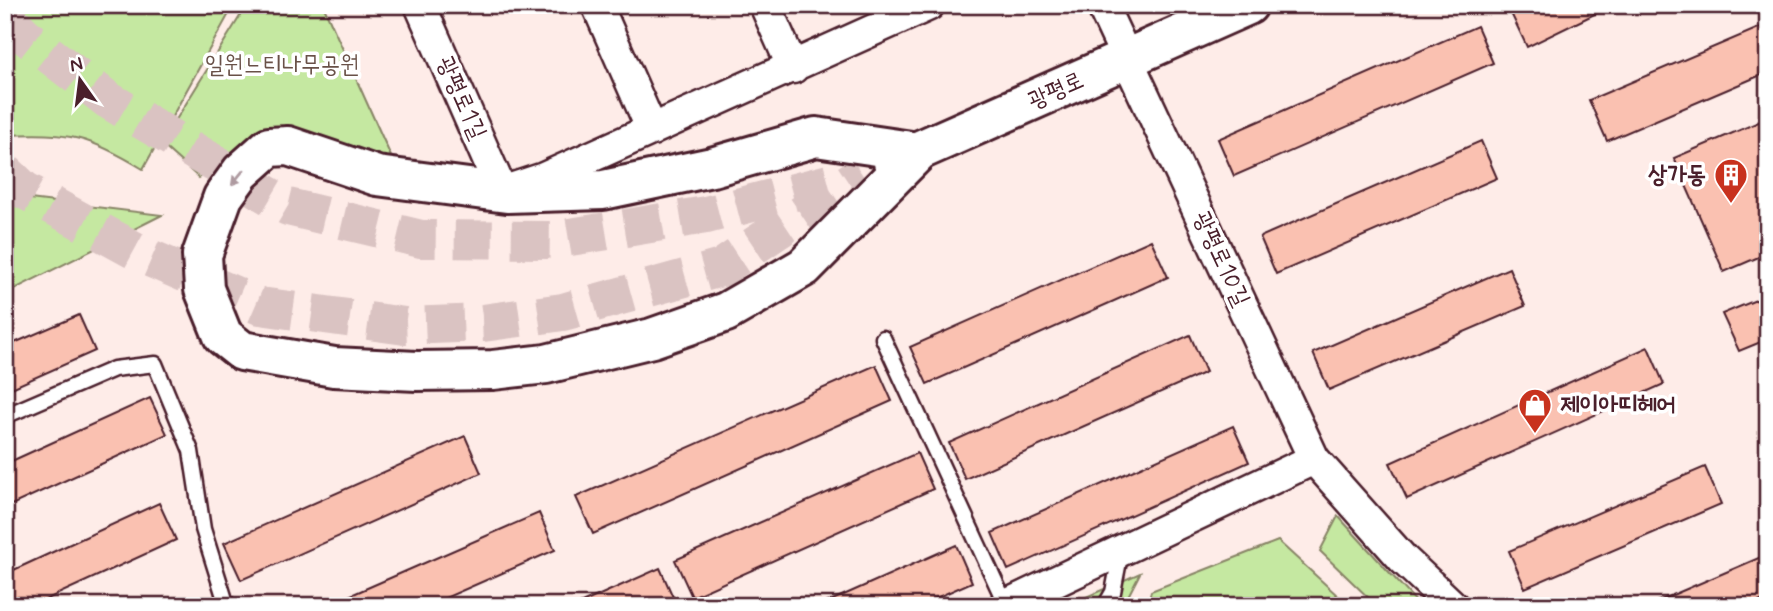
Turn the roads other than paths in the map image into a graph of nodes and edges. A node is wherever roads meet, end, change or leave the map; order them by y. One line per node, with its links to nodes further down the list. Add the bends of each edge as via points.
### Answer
1 (420, 5): 9 (street, 광평로1길, via 502,192)
2 (597, 5): 9 (street)
3 (765, 5): 8 (street)
4 (929, 5): 8 (street)
5 (1102, 5): 7 (street, 광평로10길)
6 (1248, 5): 7 (main road, 광평로)
7 (1127, 60): 10 (main road, 광평로); 14 (street, 광평로10길)
8 (793, 68): 9 (street)
9 (652, 130)
10 (918, 152): 10 (main road, one-way to 10, via 816,137 712,167 603,190 508,193 377,176 288,146 269,147 241,172 223,197 202,255 204,289 223,336 242,351 334,367 417,371 546,364 652,338 737,305 804,267); 11 (main road, 광평로)
11 (862, 174)
12 (883, 338): 16 (lane)
13 (5, 416): 17 (lane, via 114,369 155,364 191,451 202,529)
14 (1314, 459): 15 (street); 19 (street, 광평로10길, via 1403,559)
15 (1122, 550): 16 (street); 18 (lane, via 1113,592)
16 (1005, 605)
17 (227, 606)
18 (1105, 606)
19 (1453, 606)

